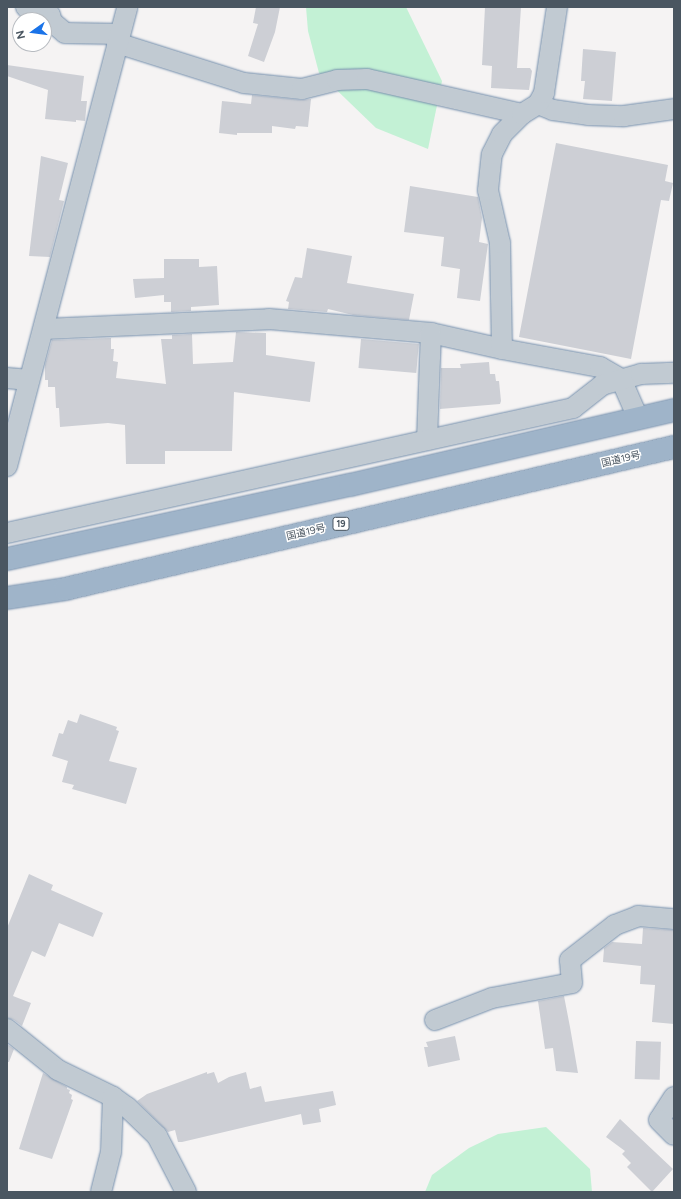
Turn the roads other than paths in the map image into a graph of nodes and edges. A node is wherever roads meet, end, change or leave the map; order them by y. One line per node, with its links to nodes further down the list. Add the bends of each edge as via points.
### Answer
1 (26, 7): 4 (street, via 50,16 52,22 65,33)
2 (127, 7): 4 (street)
3 (556, 7): 5 (street, via 544,93)
4 (119, 38): 5 (street, via 244,83 302,89 337,80 367,79); 7 (street)
5 (530, 109): 6 (street, via 616,116); 9 (street, via 502,134 492,154 488,190 500,243)
6 (674, 109)
7 (44, 329): 8 (street, via 269,319); 12 (street)
8 (430, 332): 9 (street); 16 (street)
9 (502, 349): 13 (street, via 600,367)
10 (674, 373): 13 (street, via 641,374)
11 (7, 378): 12 (street)
12 (29, 380): 18 (street)
13 (621, 380): 15 (street); 16 (street, via 602,385 573,408)
14 (674, 410): 15 (highway)
15 (638, 418): 20 (highway, via 350,485)
16 (427, 440): 19 (street)
17 (674, 447): 21 (highway, 国道19号 / 19, via 65,589)
18 (7, 466)
19 (7, 533)
20 (7, 559)
21 (7, 598)
22 (674, 919): 23 (street, via 638,916 615,925 570,960 572,982 492,998)
23 (435, 1020)
24 (7, 1030): 25 (street, via 58,1070)
25 (113, 1097): 28 (street, via 111,1152); 29 (street, via 157,1136)
26 (674, 1097): 27 (street, via 659,1120)
27 (674, 1135)
28 (101, 1192)
29 (186, 1192)

